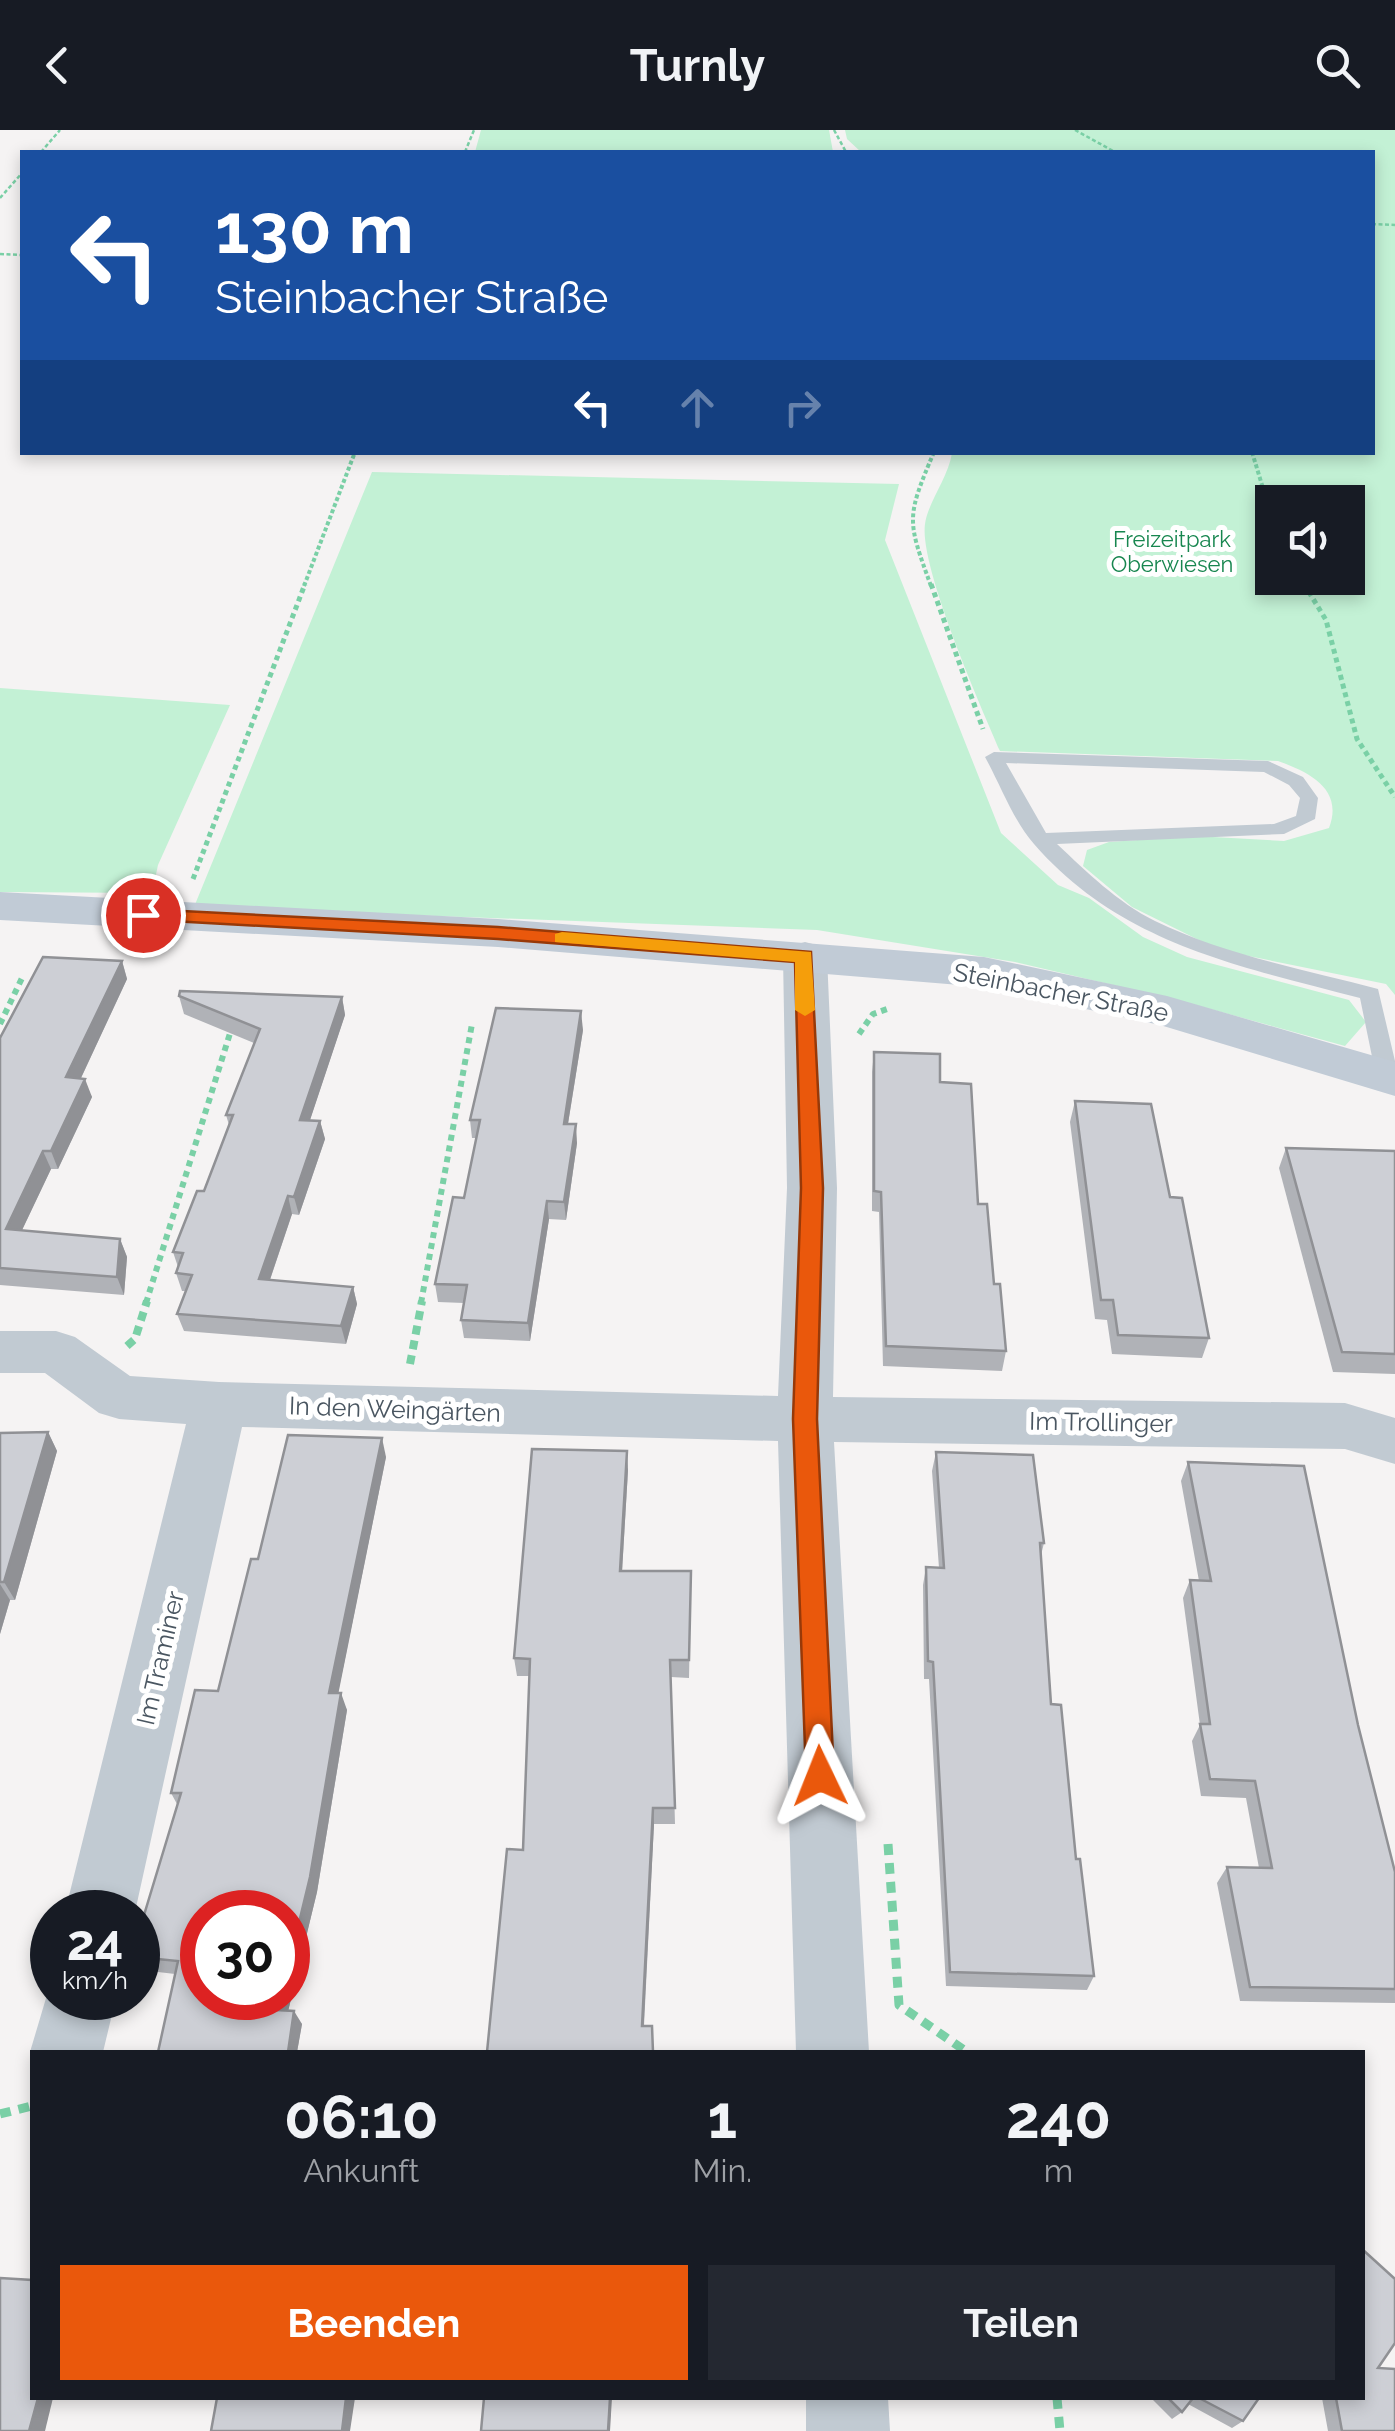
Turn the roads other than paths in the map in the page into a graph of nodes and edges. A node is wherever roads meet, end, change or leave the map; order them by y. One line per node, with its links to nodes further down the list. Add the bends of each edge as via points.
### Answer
1 (1040, 839): 1 (lane, via 994,757 1268,767 1296,781 1309,798 1305,819 1277,830); 4 (lane, via 1097,892 1145,924 1215,954 1370,994)
2 (0, 906): 3 (main road, Steinbacher Straße)
3 (805, 956): 4 (main road, Steinbacher Straße, via 1001,976 1167,1011); 7 (street, via 812,1188)
4 (1391, 1078)
5 (0, 1352): 6 (street, In den Weingärten, via 56,1352 119,1397)
6 (219, 1404): 7 (street, In den Weingärten); 9 (street, Im Traminer)
7 (805, 1419): 8 (street, Im Trollinger, via 1346,1426); 12 (street)
8 (1395, 1441)
9 (105, 1890)
10 (75, 2020): 11 (street)
11 (67, 2050)
12 (832, 2050)
13 (847, 2400): 14 (street)
14 (848, 2431)

